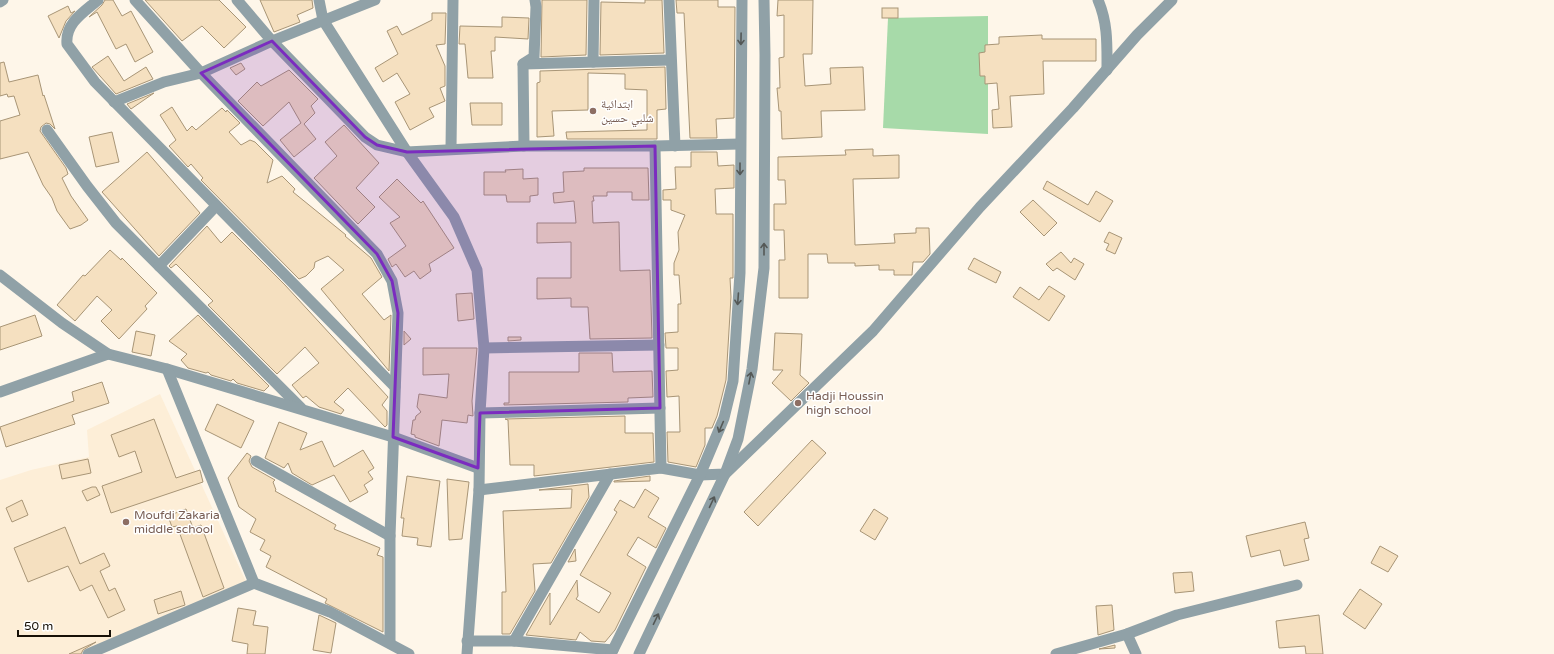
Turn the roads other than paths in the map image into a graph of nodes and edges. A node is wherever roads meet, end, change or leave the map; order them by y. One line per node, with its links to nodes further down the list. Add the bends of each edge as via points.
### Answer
1 (3, 0): 15 (street)
2 (98, 0): 23 (street, via 71,24 66,38 67,44 95,82)
3 (136, 0): 22 (street)
4 (236, 0): 17 (street)
5 (319, 0): 16 (street)
6 (374, 0): 16 (street)
7 (453, 0): 29 (street)
8 (535, 0): 20 (street, via 534,57)
9 (594, 0): 19 (street)
10 (669, 0): 18 (street)
11 (742, 0): 25 (street, one-way to 25)
12 (764, 0): 48 (street, one-way to 12, via 738,439 752,370 764,268)
13 (1098, 0): 21 (street, via 1107,32)
14 (1172, 0): 21 (street)
15 (0, 2)
16 (323, 20): 17 (street); 30 (street)
17 (272, 41): 22 (street); 30 (street, via 365,137 378,145)
18 (670, 60): 19 (street); 28 (street)
19 (593, 62): 20 (street)
20 (523, 64): 26 (street)
21 (1107, 70): 48 (street, via 980,207 873,331)
22 (201, 73): 23 (street, via 164,82); 38 (street, via 376,254 392,281 398,313)
23 (114, 102): 31 (street)
24 (47, 130): 32 (street, via 100,204)
25 (740, 144): 28 (street); 49 (street, one-way to 49, via 740,273 732,382 724,418)
26 (524, 146): 27 (street); 29 (street)
27 (655, 146): 28 (street); 34 (street)
28 (675, 146)
29 (451, 148): 30 (street)
30 (407, 152): 35 (street, via 454,217 477,270)
31 (216, 206): 32 (street); 38 (street)
32 (158, 266): 41 (street)
33 (0, 275): 36 (street, via 62,323)
34 (659, 346): 35 (street); 40 (street)
35 (484, 348): 42 (street)
36 (108, 354): 37 (street); 39 (street)
37 (168, 369): 41 (street); 52 (street)
38 (395, 387): 43 (street)
39 (0, 392)
40 (660, 408): 42 (street); 46 (street)
41 (302, 409): 43 (street)
42 (480, 413): 45 (street)
43 (393, 437): 45 (street); 51 (street)
44 (256, 461): 51 (street)
45 (478, 468): 50 (street)
46 (661, 468): 47 (street); 49 (street)
47 (610, 474): 50 (street); 56 (street)
48 (725, 474): 49 (street); 62 (street, one-way to 48)
49 (700, 475): 58 (street)
50 (480, 490): 55 (street)
51 (390, 536): 57 (street)
52 (254, 582): 57 (street, via 330,612); 59 (street)
53 (1297, 585): 54 (street, via 1177,615)
54 (1127, 634): 63 (street); 64 (street)
55 (467, 641): 56 (street); 61 (street)
56 (514, 641): 58 (street)
57 (390, 643): 60 (street)
58 (612, 652)
59 (88, 654)
60 (409, 654)
61 (467, 654)
62 (638, 654)
63 (1056, 654)
64 (1136, 654)

